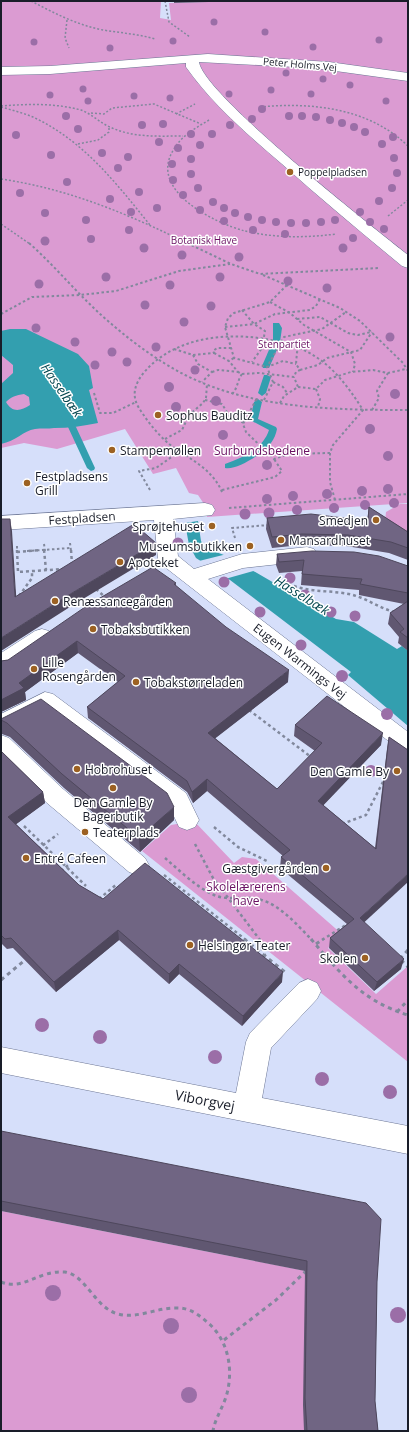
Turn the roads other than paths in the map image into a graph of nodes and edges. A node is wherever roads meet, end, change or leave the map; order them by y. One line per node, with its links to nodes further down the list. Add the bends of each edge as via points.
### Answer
1 (192, 59): 2 (street, Peter Holms Vej, via 81,68); 3 (street, Peter Holms Vej, via 244,59 321,65); 4 (street, via 207,88 230,112)
2 (1, 71)
3 (408, 77)
4 (408, 263)
5 (205, 510): 6 (street, Festpladsen)
6 (163, 513): 7 (street, Festpladsen); 9 (street)
7 (1, 524)
8 (323, 555): 11 (street, via 300,554 242,561)
9 (168, 560): 10 (street); 11 (street, Eugen Warmings Vej)
10 (149, 571)
11 (191, 577): 16 (street, Eugen Warmings Vej)
12 (56, 628): 13 (street)
13 (1, 664)
14 (1, 724): 17 (street, via 46,700 178,800)
15 (1, 744): 18 (street, via 55,796)
16 (408, 744)
17 (187, 820)
18 (137, 865)
19 (308, 991): 21 (street, via 259,1042)
20 (1, 1060): 21 (street, Viborgvej)
21 (247, 1108): 22 (street, Viborgvej)
22 (408, 1140)

